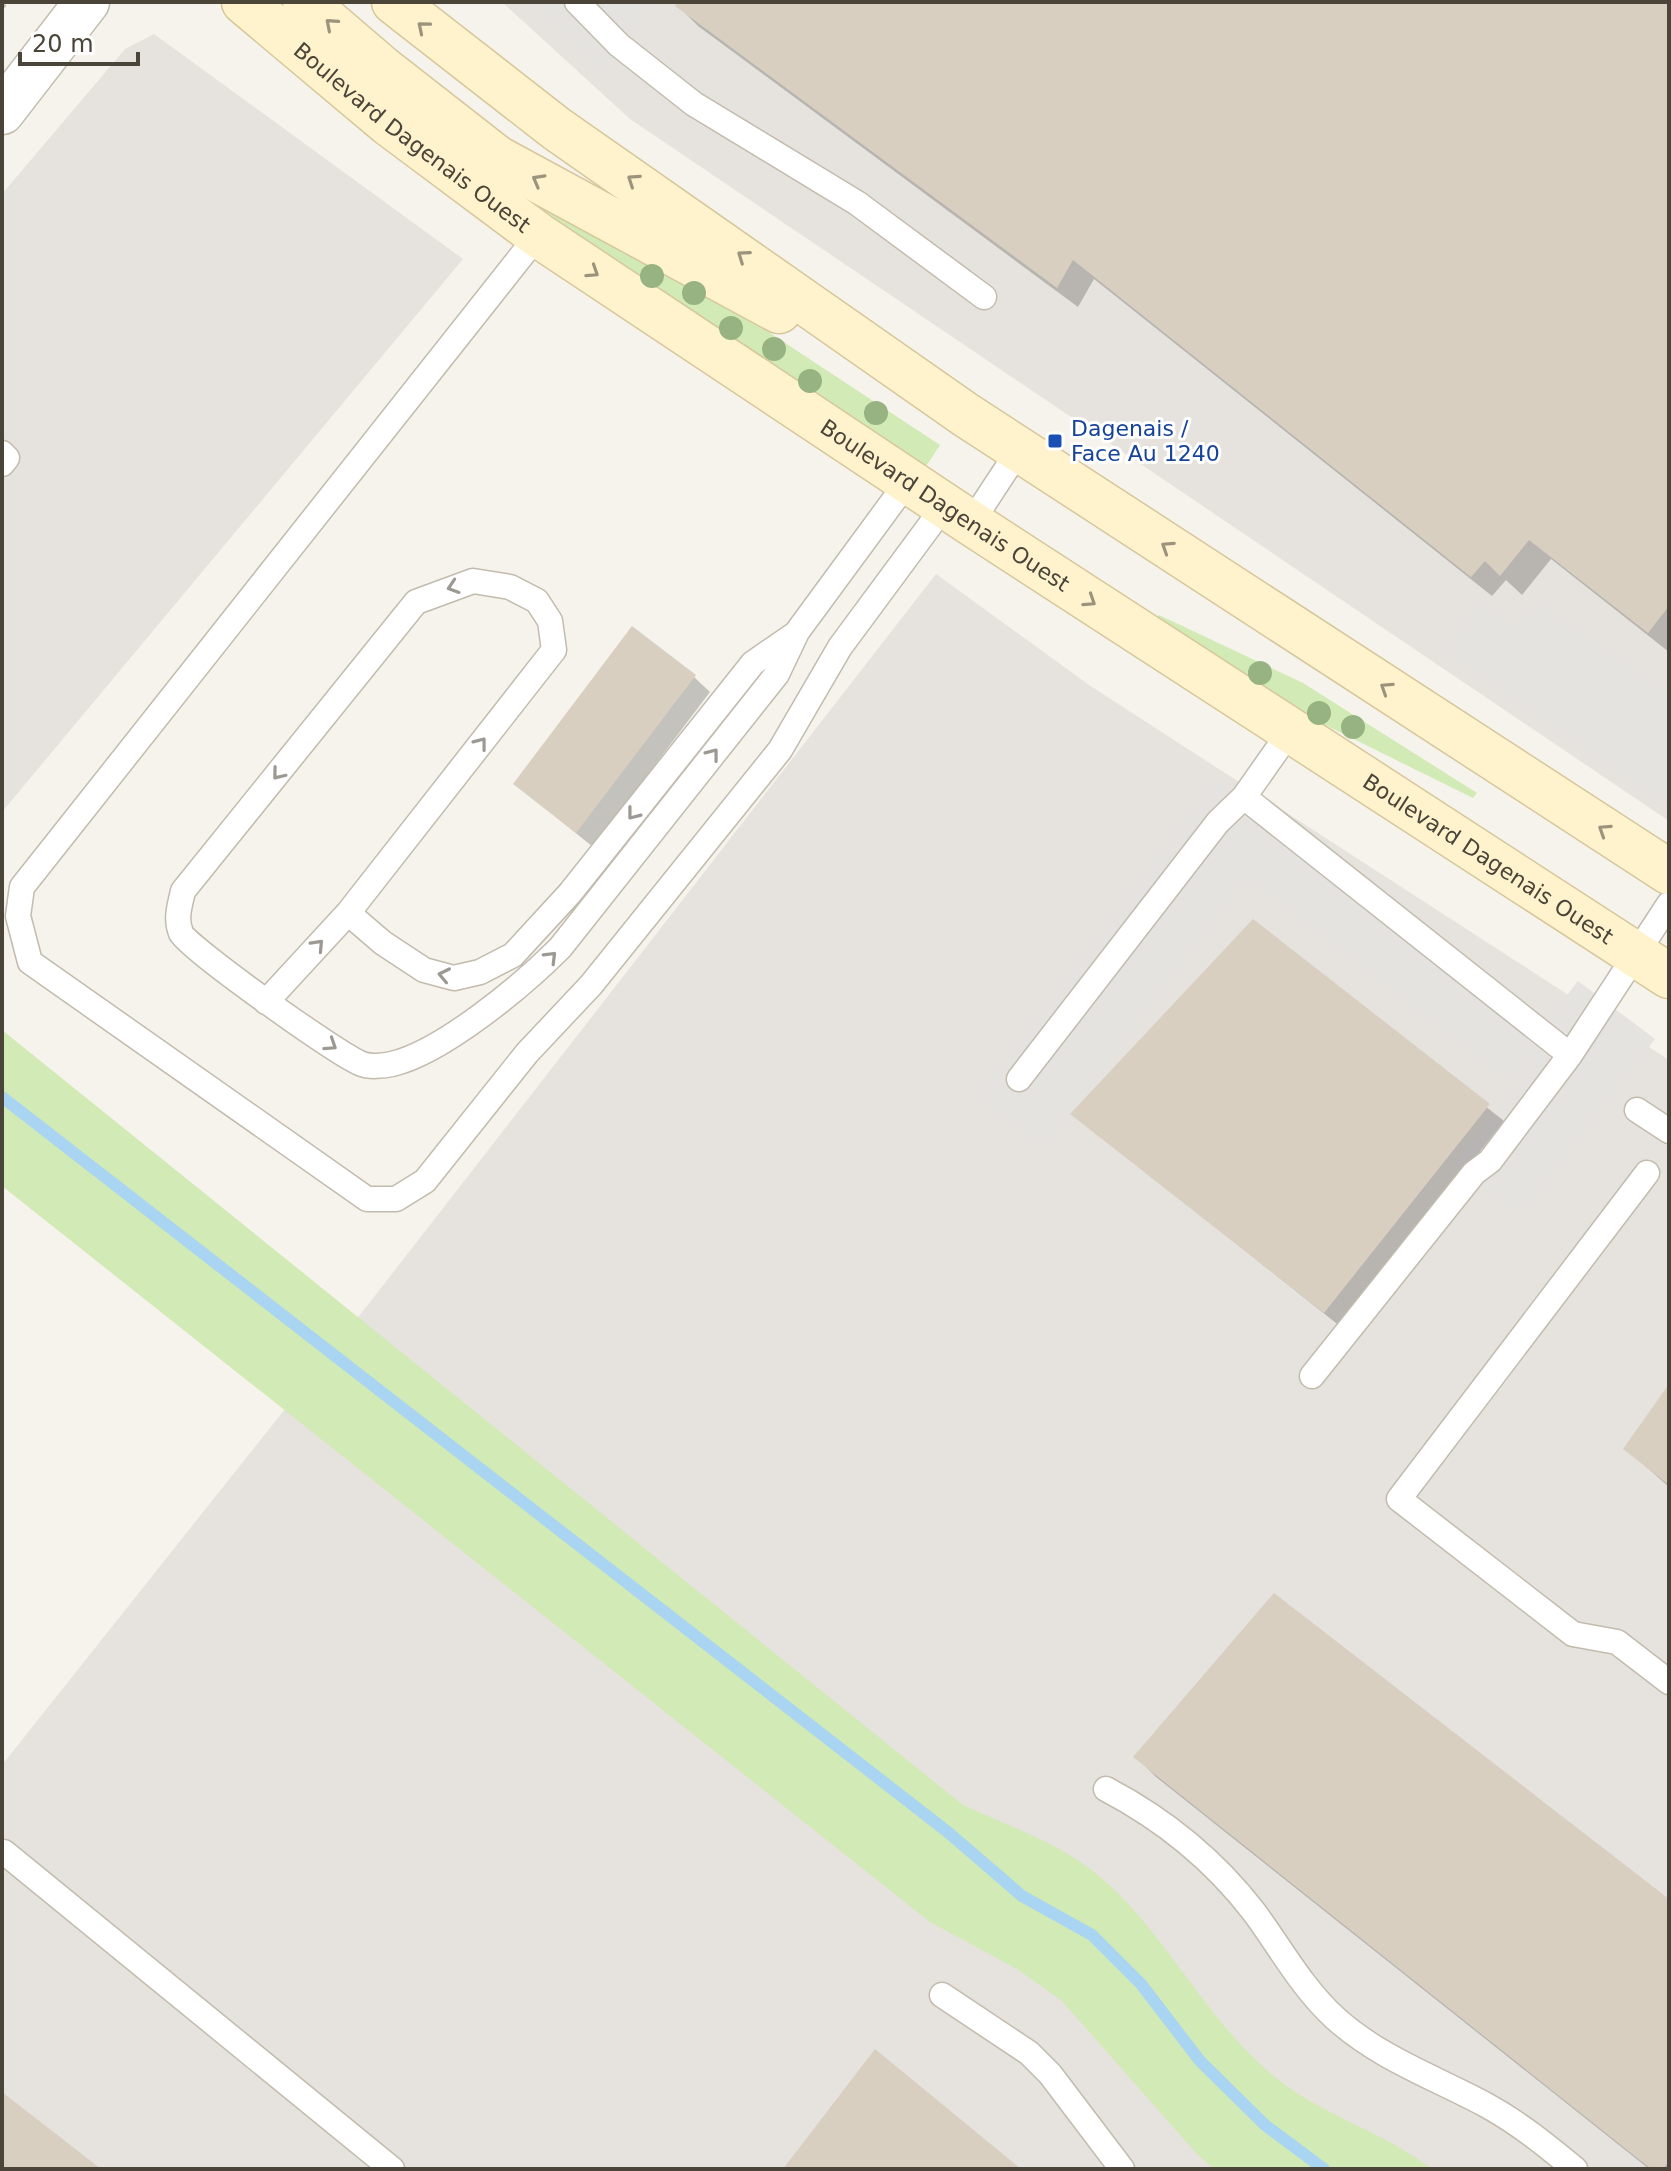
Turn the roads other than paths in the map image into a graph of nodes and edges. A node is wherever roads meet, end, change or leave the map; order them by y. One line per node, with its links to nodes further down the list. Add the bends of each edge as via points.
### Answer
1 (87, 2): 6 (street)
2 (244, 2): 7 (main road, Boulevard Dagenais Ouest, via 417,146)
3 (305, 2): 9 (main road, Boulevard Dagenais Ouest, one-way to 3, via 497,158)
4 (394, 2): 9 (main road, Boulevard Dagenais Ouest, one-way to 4, via 557,129)
5 (577, 2): 8 (lane, via 619,45 683,96 857,203)
6 (2, 112)
7 (538, 235): 13 (main road, Boulevard Dagenais Ouest, one-way to 13); 14 (lane, via 22,887 18,916 30,962 367,1199 396,1199 425,1181 780,750 840,647)
8 (984, 297)
9 (966, 415): 10 (main road, Boulevard Dagenais Ouest)
10 (1019, 450): 14 (lane); 18 (main road, Boulevard Dagenais Ouest, one-way to 10)
11 (2, 453): 12 (lane, via 7,458)
12 (2, 464)
13 (908, 481): 14 (main road, Boulevard Dagenais Ouest); 15 (lane)
14 (958, 514): 16 (main road, Boulevard Dagenais Ouest, one-way to 16)
15 (797, 632): 20 (lane, one-way to 20, via 753,663 570,893 513,955 454,978 424,970); 22 (lane, one-way to 15, via 363,1066 391,1064 420,1053 493,1007 560,948 777,674)
16 (1291, 730): 17 (lane); 21 (main road, Boulevard Dagenais Ouest)
17 (1244, 797): 23 (lane); 24 (lane, via 1218,822)
18 (1669, 872)
19 (1669, 904): 21 (lane)
20 (348, 913): 22 (lane, one-way to 20); 22 (lane, one-way to 22, via 554,650 550,621 537,601 510,587 473,581 416,602 183,891 177,917 182,936)
21 (1653, 965): 23 (lane)
22 (266, 1002)
23 (1570, 1055): 28 (lane, via 1490,1161 1474,1173)
24 (1019, 1079)
25 (1637, 1110): 26 (lane)
26 (1669, 1131)
27 (1647, 1173): 29 (lane, via 1399,1499 1573,1634 1617,1642)
28 (1312, 1376)
29 (1669, 1682)
30 (1106, 1789): 35 (lane, via 1149,1813 1205,1858 1252,1910 1314,1996 1361,2039 1491,2107)
31 (4, 1852): 33 (lane)
32 (942, 1995): 34 (lane, via 1029,2053)
33 (392, 2169)
34 (1122, 2169)
35 (1575, 2169)

